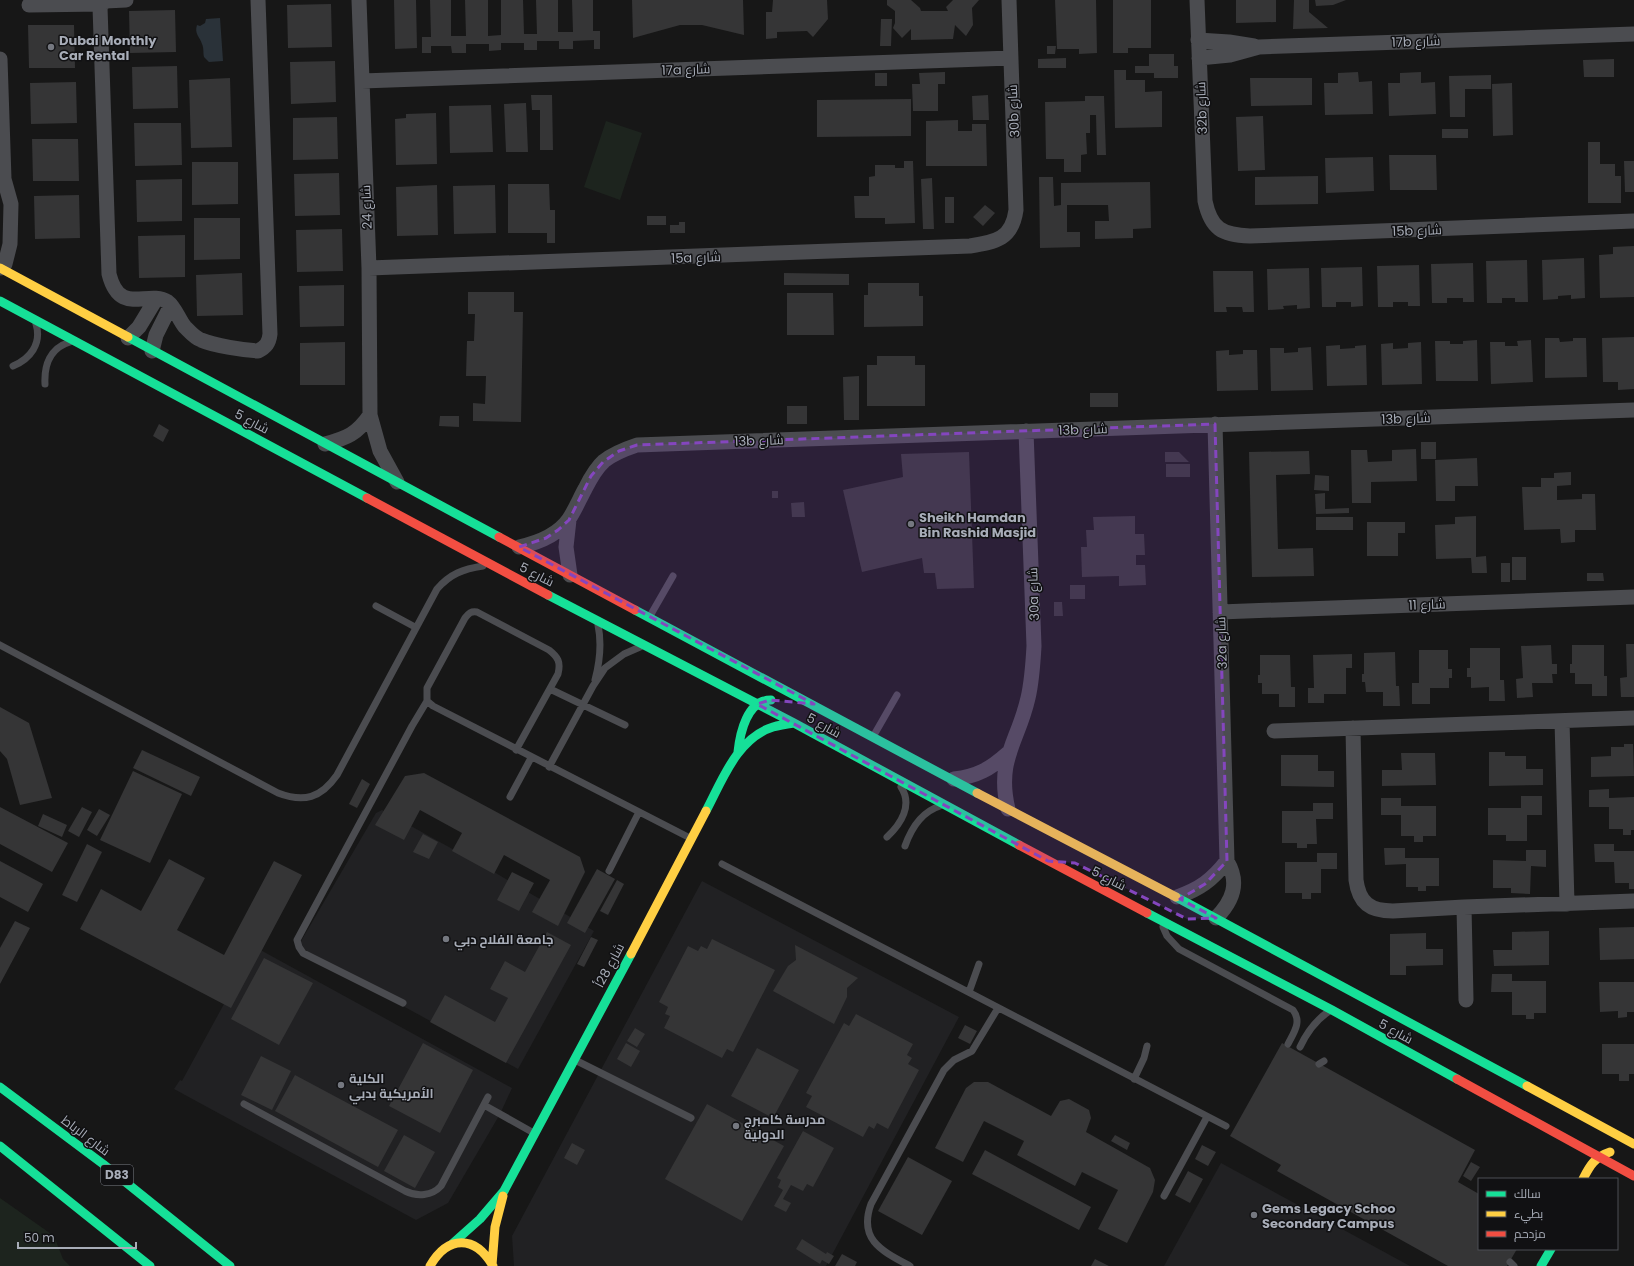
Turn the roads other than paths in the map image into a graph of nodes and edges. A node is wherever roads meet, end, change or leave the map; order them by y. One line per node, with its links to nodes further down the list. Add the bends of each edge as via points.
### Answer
1 (126, 0): 6 (street, via 105,1)
2 (258, 0): 23 (street, via 269,341 258,351 201,340 184,326)
3 (359, 0): 14 (street, شارع 24)
4 (1008, 0): 12 (street, 30b شارع)
5 (1197, 0): 9 (street, 32b شارع)
6 (102, 4): 7 (street); 21 (street, via 100,11 109,274 112,285 118,293 127,298)
7 (29, 5)
8 (1634, 34): 10 (street, 17b شارع)
9 (1198, 40): 10 (street); 13 (street, 32b شارع)
10 (1259, 47): 13 (street, 17b شارع, via 1230,55)
11 (0, 58): 15 (street)
12 (1010, 58): 14 (street, 17a شارع); 18 (street, 30b شارع, via 1016,193)
13 (1199, 58): 16 (street, 32b شارع, via 1204,188)
14 (362, 81): 20 (street, شارع 24)
15 (2, 185): 19 (street, via 11,204 10,244 7,259)
16 (1208, 216): 17 (street, 15b شارع, via 1225,233 1237,236)
17 (1634, 221)
18 (1014, 222): 20 (street, 15a شارع, via 1004,236 991,243 970,246)
19 (0, 268): 25 (main road, شارع 5)
20 (369, 268): 31 (street, شارع 24)
21 (156, 299): 23 (street); 25 (street, via 139,327)
22 (0, 300): 24 (main road, شارع 5)
23 (172, 305): 27 (street, via 156,336)
24 (35, 320): 26 (main road, شارع 5); 28 (lane, via 38,330 35,349 22,363)
25 (128, 338): 27 (main road, شارع 5)
26 (75, 341): 29 (lane, via 57,348 50,356 45,369); 38 (main road, شارع 5)
27 (152, 351): 34 (main road, شارع 5)
28 (12, 366)
29 (46, 384)
30 (1634, 410): 32 (street, 13b شارع)
31 (370, 415): 34 (street, via 354,433); 35 (street, شارع 24, via 380,451)
32 (1215, 424): 33 (street, 13b شارع); 43 (street, 32a شارع)
33 (1026, 431): 36 (street, 13b شارع, via 637,445 619,451 603,462 591,476); 65 (street, 30a شارع, via 1033,673 1028,699)
34 (325, 444): 35 (main road, شارع 5)
35 (397, 482): 37 (main road, شارع 5)
36 (569, 520): 37 (street, 13b شارع, via 546,538); 39 (street, 13b شارع, via 566,548)
37 (519, 547): 39 (main road, شارع 5)
38 (492, 564): 45 (main road, شارع 5); 46 (lane, via 455,573 445,580)
39 (570, 575): 44 (main road, شارع 5)
40 (673, 576): 44 (lane)
41 (1634, 597): 43 (street, شارع 11)
42 (376, 606): 46 (lane)
43 (1220, 612): 80 (street, 32a شارع)
44 (650, 616): 62 (main road, شارع 5)
45 (596, 619): 48 (main road, شارع 5); 49 (lane, via 600,654)
46 (415, 627): 47 (lane, via 337,776 318,794 304,798 291,798 278,793)
47 (0, 645)
48 (646, 645): 49 (lane, via 614,660); 54 (main road, شارع 5)
49 (593, 686): 53 (lane)
50 (550, 689): 52 (lane, via 560,666 554,654 477,612 472,612 465,618 427,688); 53 (lane); 63 (lane)
51 (897, 695): 62 (lane)
52 (427, 701): 63 (lane); 94 (lane, via 298,940 303,953)
53 (583, 704): 59 (lane); 69 (lane)
54 (757, 704): 55 (main road, via 770,700); 58 (main road, شارع 5); 64 (main road, شارع 28أ, via 743,729)
55 (783, 704)
56 (1634, 718): 57 (street)
57 (1562, 721): 60 (street); 86 (street)
58 (794, 723): 64 (main road, شارع 28أ, via 772,727 753,738); 71 (main road, شارع 5)
59 (625, 725)
60 (1353, 728): 61 (street); 87 (street, via 1356,880 1363,901 1371,908 1382,911)
61 (1274, 731)
62 (873, 736): 67 (main road, شارع 5)
63 (516, 750): 66 (lane)
64 (738, 752): 77 (main road, شارع 28أ)
65 (1008, 753): 70 (street, 30a شارع, via 986,771); 74 (street, 30a شارع, via 1003,778)
66 (531, 758): 69 (lane); 72 (lane)
67 (924, 763): 68 (main road); 70 (main road, شارع 5)
68 (902, 764)
69 (549, 767): 75 (lane)
70 (954, 779): 74 (main road, شارع 5)
71 (897, 780): 73 (main road, شارع 5); 76 (lane, via 906,803 904,816)
72 (510, 797)
73 (944, 805): 78 (lane, via 933,808 915,824); 79 (main road, شارع 5)
74 (1008, 808): 84 (main road, شارع 5)
75 (639, 812): 77 (lane); 83 (lane)
76 (887, 837)
77 (692, 839): 100 (main road, شارع 28أ)
78 (905, 846)
79 (1048, 861): 81 (main road); 89 (main road, شارع 5)
80 (1227, 861): 84 (street, via 1206,884); 88 (street, 32a شارع, via 1234,878 1234,887 1225,909)
81 (1068, 862)
82 (722, 864): 92 (lane)
83 (609, 871)
84 (1177, 897): 88 (main road, شارع 5)
85 (1634, 901): 86 (street)
86 (1567, 904): 87 (street)
87 (1464, 907): 93 (street)
88 (1216, 918): 90 (main road); 110 (main road, شارع 5)
89 (1161, 920): 96 (main road, شارع 5); 97 (lane, via 1167,936 1179,949 1293,1010 1298,1022)
90 (1199, 921)
91 (979, 964): 92 (lane)
92 (969, 992): 95 (lane)
93 (1466, 1000)
94 (403, 1003)
95 (998, 1008): 101 (lane); 127 (lane, via 976,1046 944,1070 867,1214 867,1226 876,1246)
96 (1332, 1010): 99 (lane, via 1313,1025); 114 (main road, شارع 5)
97 (1288, 1044)
98 (1147, 1046): 101 (lane)
99 (1300, 1047)
100 (573, 1059): 107 (lane); 109 (main road, شارع 28أ)
101 (1134, 1078): 106 (lane)
102 (0, 1087): 125 (main road, شارع الرباط / D83, via 103,1164)
103 (488, 1097): 105 (lane)
104 (244, 1104): 105 (lane, via 405,1191 417,1195 433,1193 441,1186)
105 (484, 1105): 109 (lane)
106 (1207, 1117): 108 (lane); 120 (lane)
107 (691, 1118)
108 (1226, 1126)
109 (535, 1133): 118 (main road, شارع 28أ)
110 (1634, 1144)
111 (0, 1146): 119 (main road)
112 (1622, 1153): 114 (main road, via 1611,1152)
113 (0, 1156): 119 (main road)
114 (1597, 1157): 115 (main road, شارع 5); 116 (main road)
115 (1634, 1177): 117 (main road)
116 (1584, 1178)
117 (1620, 1179)
118 (504, 1191): 121 (main road, شارع 28أ, via 480,1219); 123 (main road, شارع 28أ, via 495,1227)
119 (60, 1194): 124 (main road)
120 (1164, 1196)
121 (452, 1244): 123 (main road, via 464,1242 476,1246 486,1254); 126 (main road, شارع 28أ, via 435,1255)
122 (1550, 1250): 128 (main road)
123 (493, 1265)
124 (150, 1266)
125 (230, 1266)
126 (430, 1266)
127 (910, 1266)
128 (1541, 1266)

